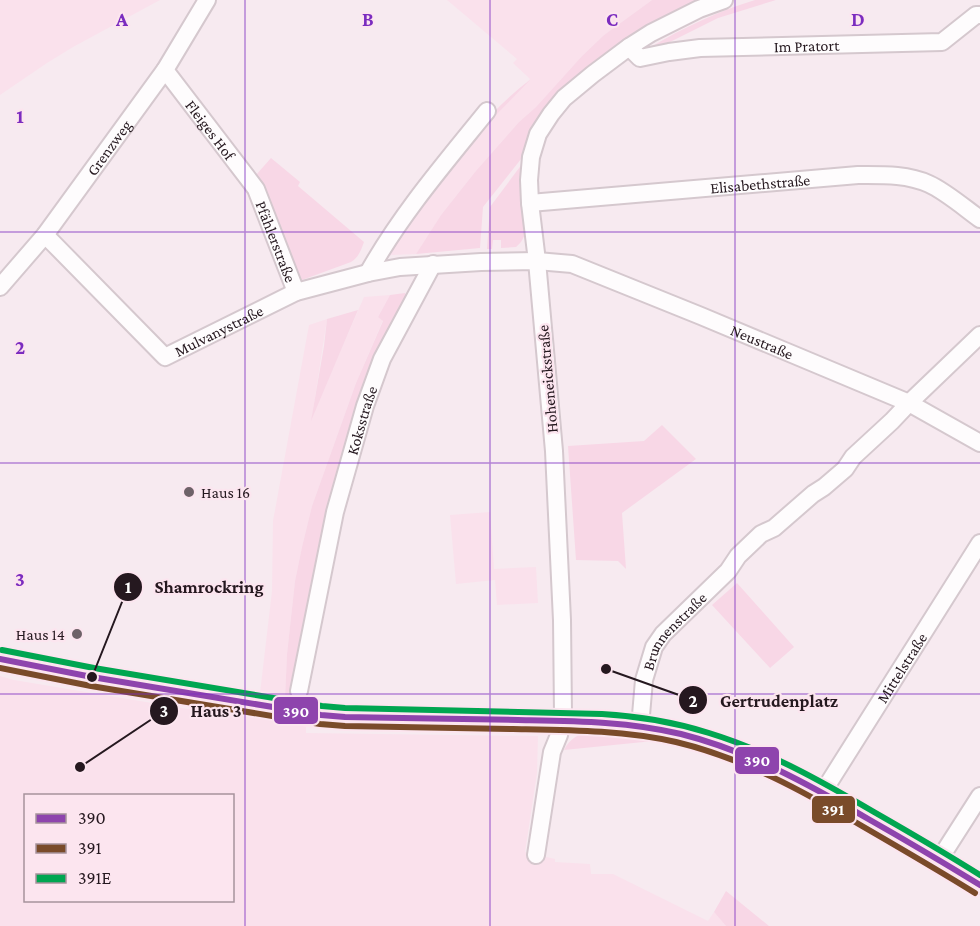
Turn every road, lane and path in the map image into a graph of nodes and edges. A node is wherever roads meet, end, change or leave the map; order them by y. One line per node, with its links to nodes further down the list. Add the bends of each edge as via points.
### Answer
1 (207, 0): 5 (street, Grenzweg)
2 (724, 0): 4 (street, Hoheneickstraße, via 699,9)
3 (980, 15): 4 (street, Im Pratort, via 942,42 700,48 640,58)
4 (629, 47): 8 (street, Hoheneickstraße, via 564,98 550,114 531,157)
5 (165, 70): 7 (street, Fleiges Hof); 10 (street, Grenzweg)
6 (487, 111): 13 (street, via 384,244)
7 (256, 189): 15 (street, Pfählerstraße)
8 (530, 203): 9 (street, Elisabethstraße, via 858,175 900,176 929,184); 11 (street, Hoheneickstraße)
9 (980, 219)
10 (45, 236): 14 (street, Grenzweg); 15 (street, Mulvanystraße, via 165,357)
11 (537, 261): 12 (street); 17 (street, Neustraße, via 572,264); 22 (street, Hoheneickstraße, via 554,451)
12 (433, 264): 13 (street, Mulvanystraße); 21 (street, Koksstraße, via 382,359 365,406 335,512)
13 (368, 273): 15 (street, Mulvanystraße)
14 (0, 287)
15 (296, 292)
16 (980, 335): 17 (street, Brunnenstraße)
17 (909, 403): 18 (street, Neustraße); 23 (street, Brunnenstraße, via 845,469 774,528 761,534 663,634 654,647 644,680)
18 (980, 443)
19 (980, 543): 24 (street, Mittelstraße)
20 (0, 659): 22 (street, via 321,715)
21 (299, 691)
22 (562, 721): 23 (street); 26 (street, Hoheneickstraße, via 552,752)
23 (640, 727): 24 (street, via 679,733 730,748)
24 (823, 792): 27 (street)
25 (980, 796): 27 (street)
26 (536, 855)
27 (939, 860): 28 (street)
28 (980, 885)

